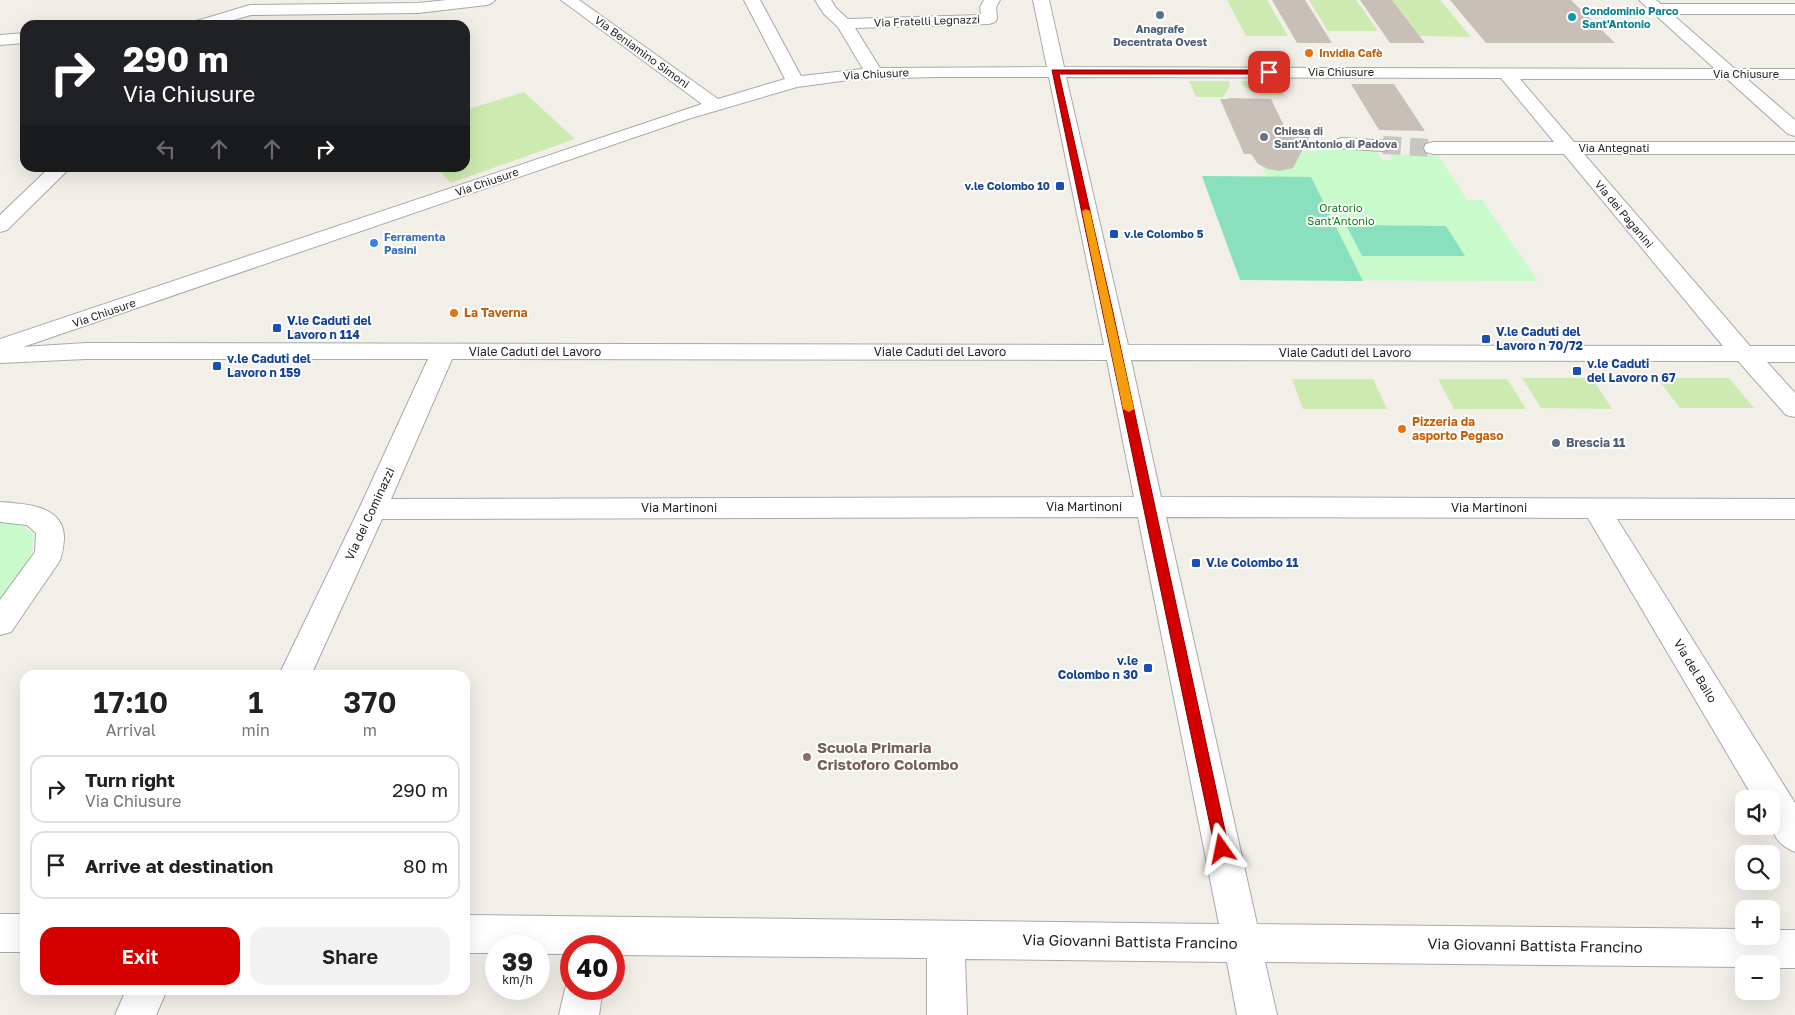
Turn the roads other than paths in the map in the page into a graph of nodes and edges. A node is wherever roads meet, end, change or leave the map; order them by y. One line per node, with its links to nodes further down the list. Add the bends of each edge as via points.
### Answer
1 (487, 0): 8 (street, via 418,8)
2 (569, 0): 20 (street, Via Beniamino Simoni)
3 (752, 0): 19 (street)
4 (823, 0): 11 (street)
5 (992, 0): 11 (street, Via Fratelli Legnazzi, via 988,7 990,19)
6 (1040, 0): 15 (street)
7 (1652, 4): 9 (street); 17 (street)
8 (254, 5): 10 (street)
9 (1795, 9)
10 (213, 20)
11 (844, 24): 14 (street)
12 (20, 38): 13 (street)
13 (0, 40)
14 (874, 72): 15 (street, Via Chiusure); 19 (street, Via Chiusure)
15 (1055, 72): 16 (street, Via Chiusure); 33 (street)
16 (1506, 73): 17 (street, Via Chiusure); 25 (street, Via dei Paganini)
17 (1732, 74): 18 (street, Via Chiusure); 21 (street)
18 (1795, 74)
19 (795, 82): 20 (street, Via Chiusure)
20 (715, 105): 29 (street, Via Chiusure)
21 (1795, 130)
22 (1342, 144): 23 (street)
23 (1383, 145)
24 (1433, 148): 25 (street, Via Antegnati)
25 (1569, 148): 26 (street, Via Antegnati); 34 (street, Via dei Paganini)
26 (1795, 148)
27 (56, 172): 28 (street)
28 (0, 226)
29 (32, 337): 30 (street, Via Chiusure); 31 (street, Viale Caduti del Lavoro, via 52,346)
30 (0, 347)
31 (86, 352): 32 (street, Viale Caduti del Lavoro); 36 (street, Viale Caduti del Lavoro)
32 (443, 352): 33 (street, Viale Caduti del Lavoro); 40 (street, Via dei Cominazzi)
33 (1117, 352): 34 (street, Viale Caduti del Lavoro); 38 (street)
34 (1744, 354): 35 (street, Viale Caduti del Lavoro); 37 (street, Via dei Paganini)
35 (1795, 354)
36 (0, 357)
37 (1795, 409)
38 (1149, 507): 39 (street, Via Martinoni); 40 (street, Via Martinoni); 52 (street)
39 (1596, 508): 41 (street, Via Martinoni); 45 (street, Via del Bailo)
40 (373, 509): 44 (street, Via dei Cominazzi)
41 (1795, 509)
42 (0, 512): 43 (street, via 34,516 50,529 49,554)
43 (0, 623)
44 (297, 670)
45 (1795, 835)
46 (20, 933): 47 (street)
47 (0, 934)
48 (470, 934): 49 (street, Via Giovanni Battista Francino)
49 (560, 939)
50 (946, 939): 51 (street, Via Giovanni Battista Francino); 52 (street, Via Giovanni Battista Francino); 58 (street)
51 (625, 941)
52 (1242, 944): 53 (street, Via Giovanni Battista Francino); 59 (street)
53 (1795, 949)
54 (145, 995): 56 (street)
55 (582, 1000): 57 (street)
56 (135, 1015)
57 (579, 1015)
58 (947, 1015)
59 (1257, 1015)

